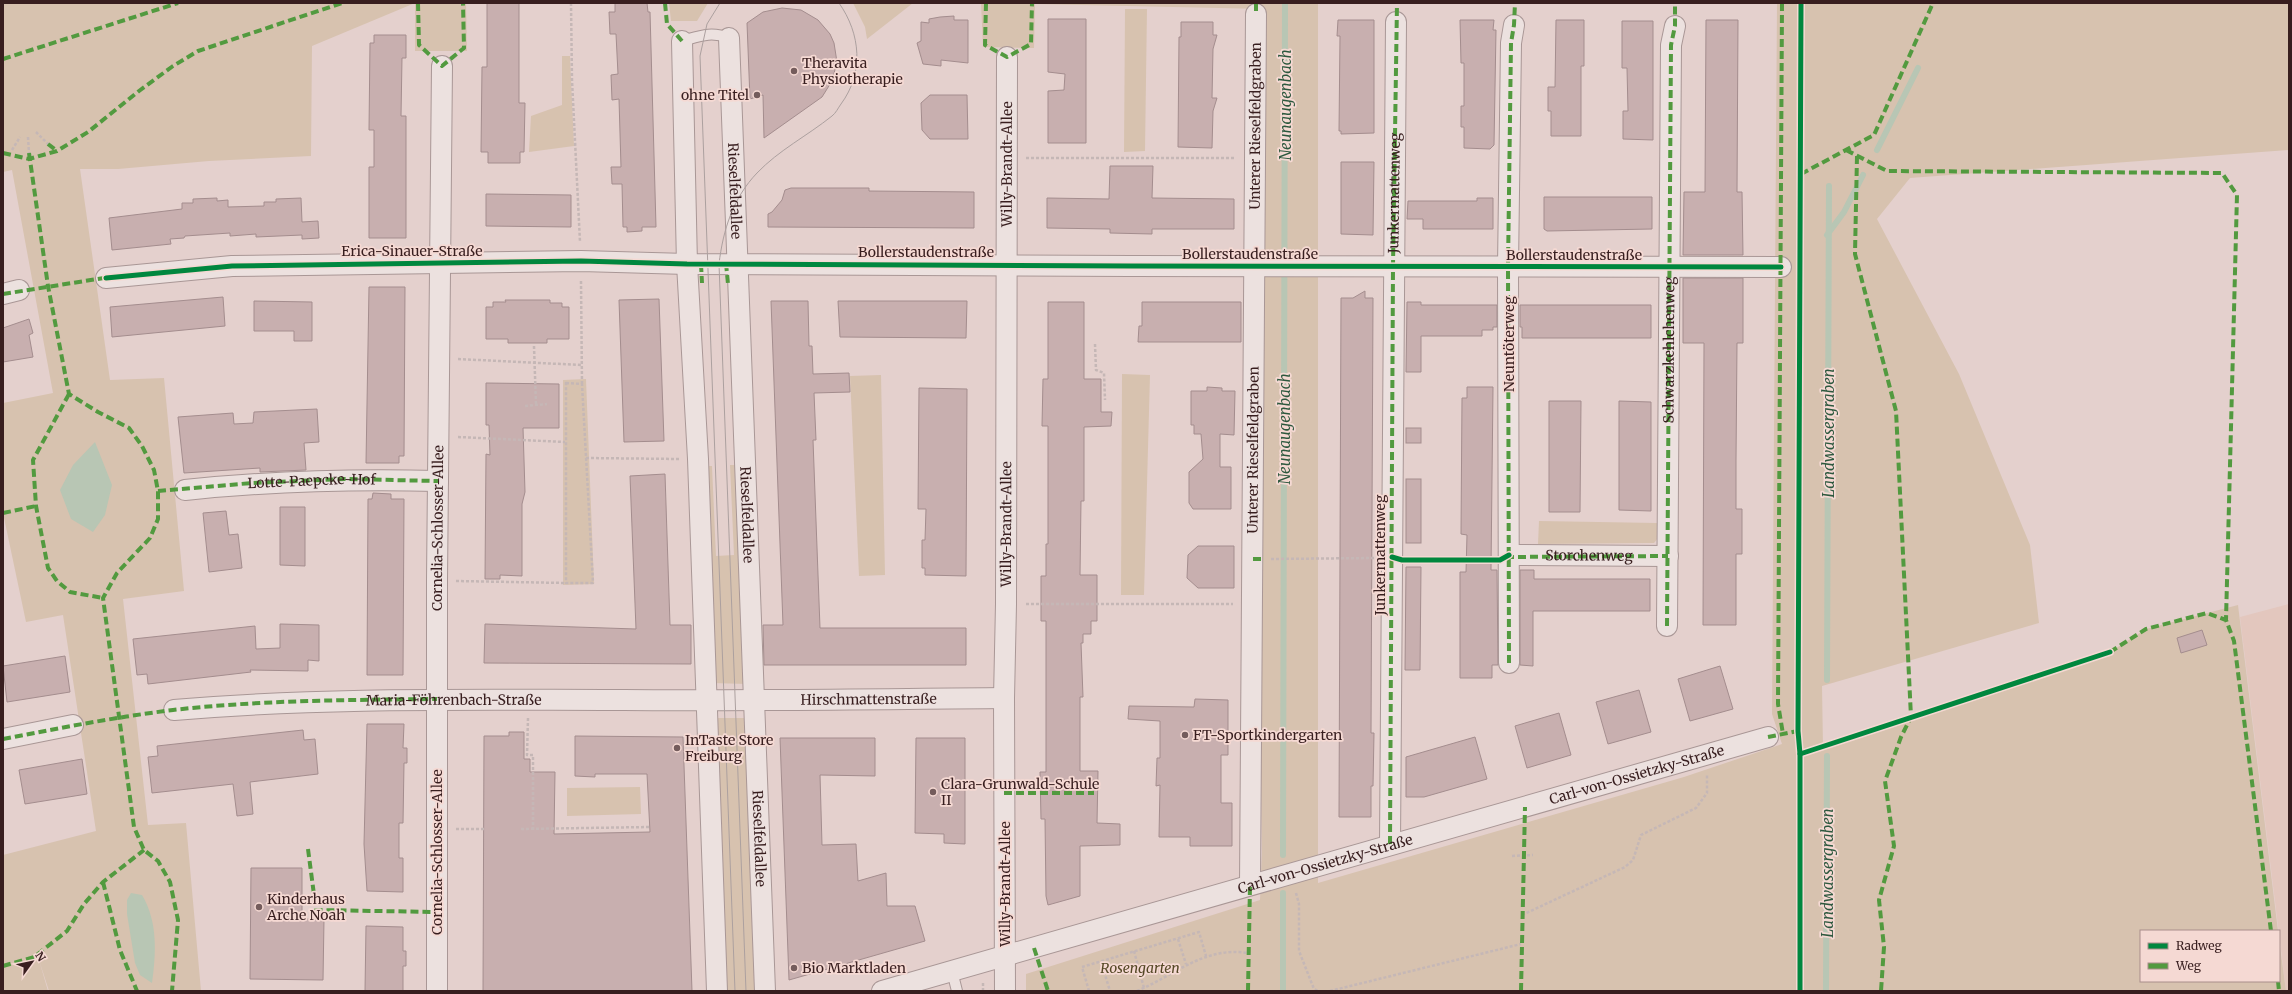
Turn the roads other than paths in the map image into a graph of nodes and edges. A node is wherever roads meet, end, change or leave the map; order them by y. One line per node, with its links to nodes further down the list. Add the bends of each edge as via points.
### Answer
1 (1256, 14): 15 (street, Unterer Rieselfeldgraben)
2 (1396, 22): 14 (street, Junkermattenweg)
3 (1514, 26): 16 (street, Neuntöterweg, via 1511,43)
4 (1675, 26): 17 (street, Schwarzkehlchenweg, via 1671,45)
5 (729, 38): 6 (lane, via 717,33); 10 (street, Rieselfeldallee, via 734,206)
6 (682, 41): 11 (street)
7 (1007, 57): 13 (street, Willy-Brandt-Allee)
8 (442, 66): 9 (street, Cornelia-Schlosser-Allee)
9 (440, 263): 11 (street, Erica-Sinauer-Straße, via 581,261); 19 (street, Erica-Sinauer-Straße, via 232,266); 20 (street, Cornelia-Schlosser-Allee)
10 (739, 263): 12 (street, Bollerstaudenstraße); 13 (street, Bollerstaudenstraße); 28 (street, Rieselfeldallee)
11 (687, 264): 12 (street, Erica-Sinauer-Straße); 29 (street, via 698,459)
12 (719, 264)
13 (1008, 265): 15 (street, Bollerstaudenstraße); 26 (street, Willy-Brandt-Allee)
14 (1393, 266): 15 (street, Bollerstaudenstraße); 16 (street, Bollerstaudenstraße); 34 (street, Junkermattenweg)
15 (1254, 267): 35 (street, Unterer Rieselfeldgraben)
16 (1508, 267): 17 (street, Bollerstaudenstraße); 22 (street, Neuntöterweg)
17 (1669, 267): 18 (street, Bollerstaudenstraße); 23 (street, Schwarzkehlchenweg)
18 (1781, 267)
19 (106, 278)
20 (438, 481): 21 (street, Lotte-Paepcke-Hof, via 345,479 252,483); 27 (street, Cornelia-Schlosser-Allee)
21 (185, 490)
22 (1509, 555): 23 (street, Storchenweg); 25 (street, Neuntöterweg)
23 (1668, 556): 24 (street, Schwarzkehlchenweg)
24 (1667, 626)
25 (1509, 664)
26 (1004, 698): 28 (street, Hirschmattenstraße); 36 (street, Willy-Brandt-Allee)
27 (437, 699): 29 (street, Maria-Föhrenbach-Straße); 30 (street, Maria-Föhrenbach-Straße, via 271,702); 38 (street, Cornelia-Schlosser-Allee)
28 (744, 700): 29 (street, Maria-Föhrenbach-Straße); 40 (street, Rieselfeldallee)
29 (706, 701): 39 (street)
30 (174, 710)
31 (73, 725): 33 (street)
32 (1768, 737): 34 (street, Carl-von-Ossietzky-Straße)
33 (3, 739)
34 (1390, 844): 35 (street, Carl-von-Ossietzky-Straße)
35 (1250, 885): 36 (street, Carl-von-Ossietzky-Straße)
36 (1005, 955): 37 (street, Carl-von-Ossietzky-Straße); 43 (street, Willy-Brandt-Allee)
37 (952, 971): 41 (street, Carl-von-Ossietzky-Straße); 42 (lane)
38 (437, 991)
39 (717, 991)
40 (765, 991)
41 (882, 991)
42 (957, 991)
43 (1005, 991)

